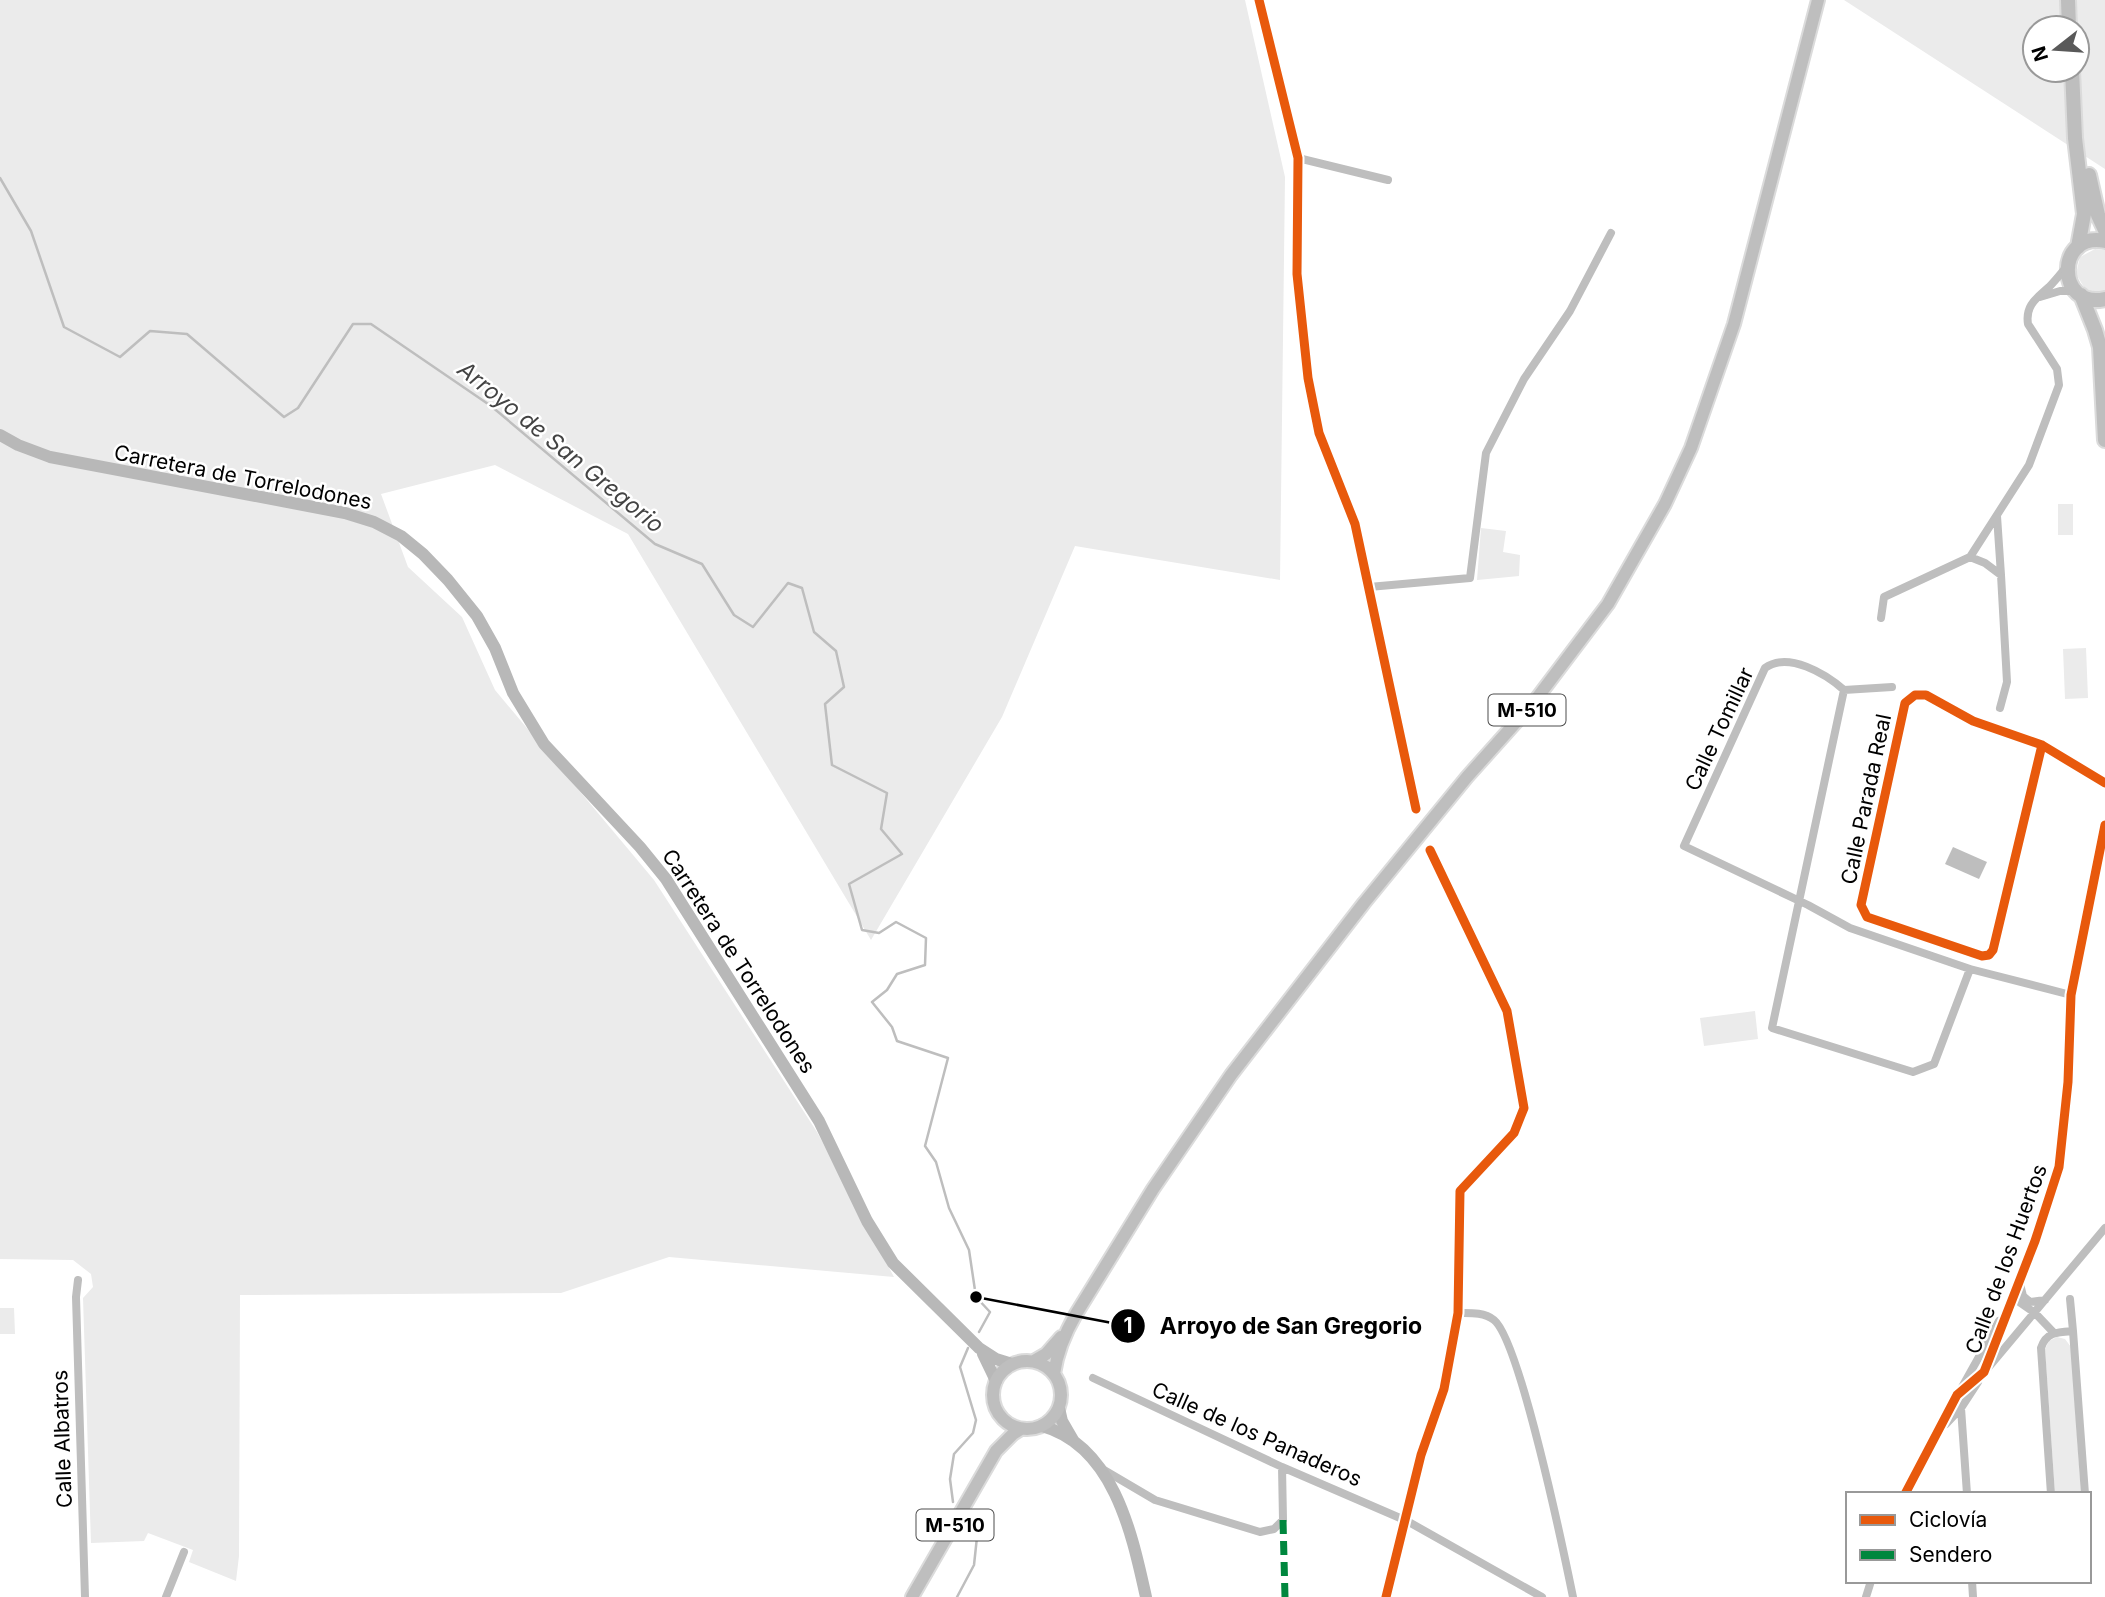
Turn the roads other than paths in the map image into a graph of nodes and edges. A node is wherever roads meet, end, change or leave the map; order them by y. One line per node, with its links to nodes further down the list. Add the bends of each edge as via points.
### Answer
1 (1259, 0): 5 (street)
2 (1818, 0): 42 (main road, M-510, via 1734,324 1691,448 1665,504 1608,604 1534,702 1364,903 1231,1075 1153,1189)
3 (2073, 84): 10 (highway, via 2084,214)
4 (2074, 84): 7 (highway, via 2092,195)
5 (1298, 158): 6 (street); 20 (street, via 1297,274 1308,378 1319,433 1355,524)
6 (1388, 180)
7 (2105, 230)
8 (1611, 233): 20 (street, via 1570,311 1524,379 1486,453 1470,578)
9 (2105, 241): 10 (highway, via 2092,240)
10 (2078, 247): 11 (highway)
11 (2068, 265): 12 (highway, via 2069,281); 13 (street)
12 (2078, 293): 13 (street, via 2060,291); 14 (highway); 16 (highway, via 2100,347)
13 (2034, 299): 17 (street, via 2028,324 2057,369 2059,386 2029,465)
14 (2105, 299)
15 (0, 435): 44 (main road, Carretera de Torrelodones, via 50,457 345,513 401,536 424,554 477,616 513,693 544,744 666,879 819,1121 867,1221 893,1263)
16 (2105, 440)
17 (1997, 516): 18 (street); 19 (street)
18 (1970, 557): 19 (street); 21 (street, via 1884,597)
19 (2001, 575): 24 (street, via 2007,682)
20 (1369, 587): 27 (street)
21 (1881, 618)
22 (1892, 687): 23 (street)
23 (1844, 690): 30 (street); 30 (street, Calle Tomillar, via 1825,673 1787,662 1773,662 1765,668 1684,846)
24 (2000, 708)
25 (2042, 745): 25 (street, Calle Parada Real, via 1973,721 1926,695 1914,695 1905,703 1861,905 1867,917 1989,955); 26 (street, Calle Parada Real)
26 (2105, 783)
27 (1416, 809)
28 (2105, 825): 32 (street, Calle de los Huertos)
29 (1430, 849): 39 (street, via 1507,1012 1524,1108 1514,1133 1460,1191)
30 (1799, 902): 31 (street, via 1850,928); 31 (street, via 1772,1028 1913,1072 1934,1064)
31 (1970, 969): 32 (street)
32 (2071, 995): 35 (street, Calle de los Huertos, via 2059,1167)
33 (2105, 1228): 38 (street)
34 (78, 1280): 68 (street, Calle Albatros)
35 (2019, 1280): 36 (street, Calle de los Huertos); 38 (street, via 2023,1296 2030,1302)
36 (2012, 1297): 40 (street); 47 (street, Calle de los Huertos); 51 (street, Calle de los Huertos)
37 (2070, 1299): 41 (street)
38 (2045, 1300): 40 (street)
39 (1458, 1312): 66 (street, via 1444,1389 1421,1455); 74 (street, via 1483,1314 1495,1320 1506,1335)
40 (2035, 1313): 43 (street); 47 (street)
41 (2073, 1331): 43 (street); 65 (street)
42 (1066, 1332): 45 (main road, M-510); 48 (main road, M-510)
43 (2054, 1333): 64 (street, via 2041,1348)
44 (979, 1348): 46 (main road, Carretera de Torrelodones); 50 (main road, Carretera de Torrelodones)
45 (1034, 1362): 46 (main road); 48 (main road)
46 (1012, 1364): 50 (main road)
47 (1984, 1372): 51 (street); 53 (street)
48 (1054, 1374): 52 (main road, M-510, via 1062,1396)
49 (1093, 1378): 61 (street, Calle de los Panaderos)
50 (996, 1381): 54 (main road, M-510, via 993,1394)
51 (1957, 1395): 57 (street, Calle de los Huertos)
52 (1059, 1408): 55 (main road); 58 (main road)
53 (1961, 1408): 57 (street); 63 (street)
54 (1002, 1418): 56 (main road); 59 (main road, M-510)
55 (1042, 1426): 56 (main road); 58 (main road)
56 (1021, 1429): 59 (main road, M-510)
57 (1940, 1432): 62 (street)
58 (1075, 1443): 60 (main road)
59 (996, 1451): 70 (main road, M-510)
60 (1096, 1466): 61 (street, via 1155,1500 1261,1532 1274,1529 1283,1520); 71 (main road, via 1114,1489 1124,1513)
61 (1282, 1466): 66 (street, Calle de los Panaderos)
62 (1906, 1492)
63 (1967, 1492)
64 (2051, 1492)
65 (2085, 1492)
66 (1407, 1521): 72 (street); 73 (street, Calle de los Panaderos)
67 (184, 1552): 69 (street)
68 (85, 1597)
69 (166, 1597)
70 (912, 1597)
71 (1146, 1597)
72 (1386, 1597)
73 (1542, 1597)
74 (1573, 1597)

